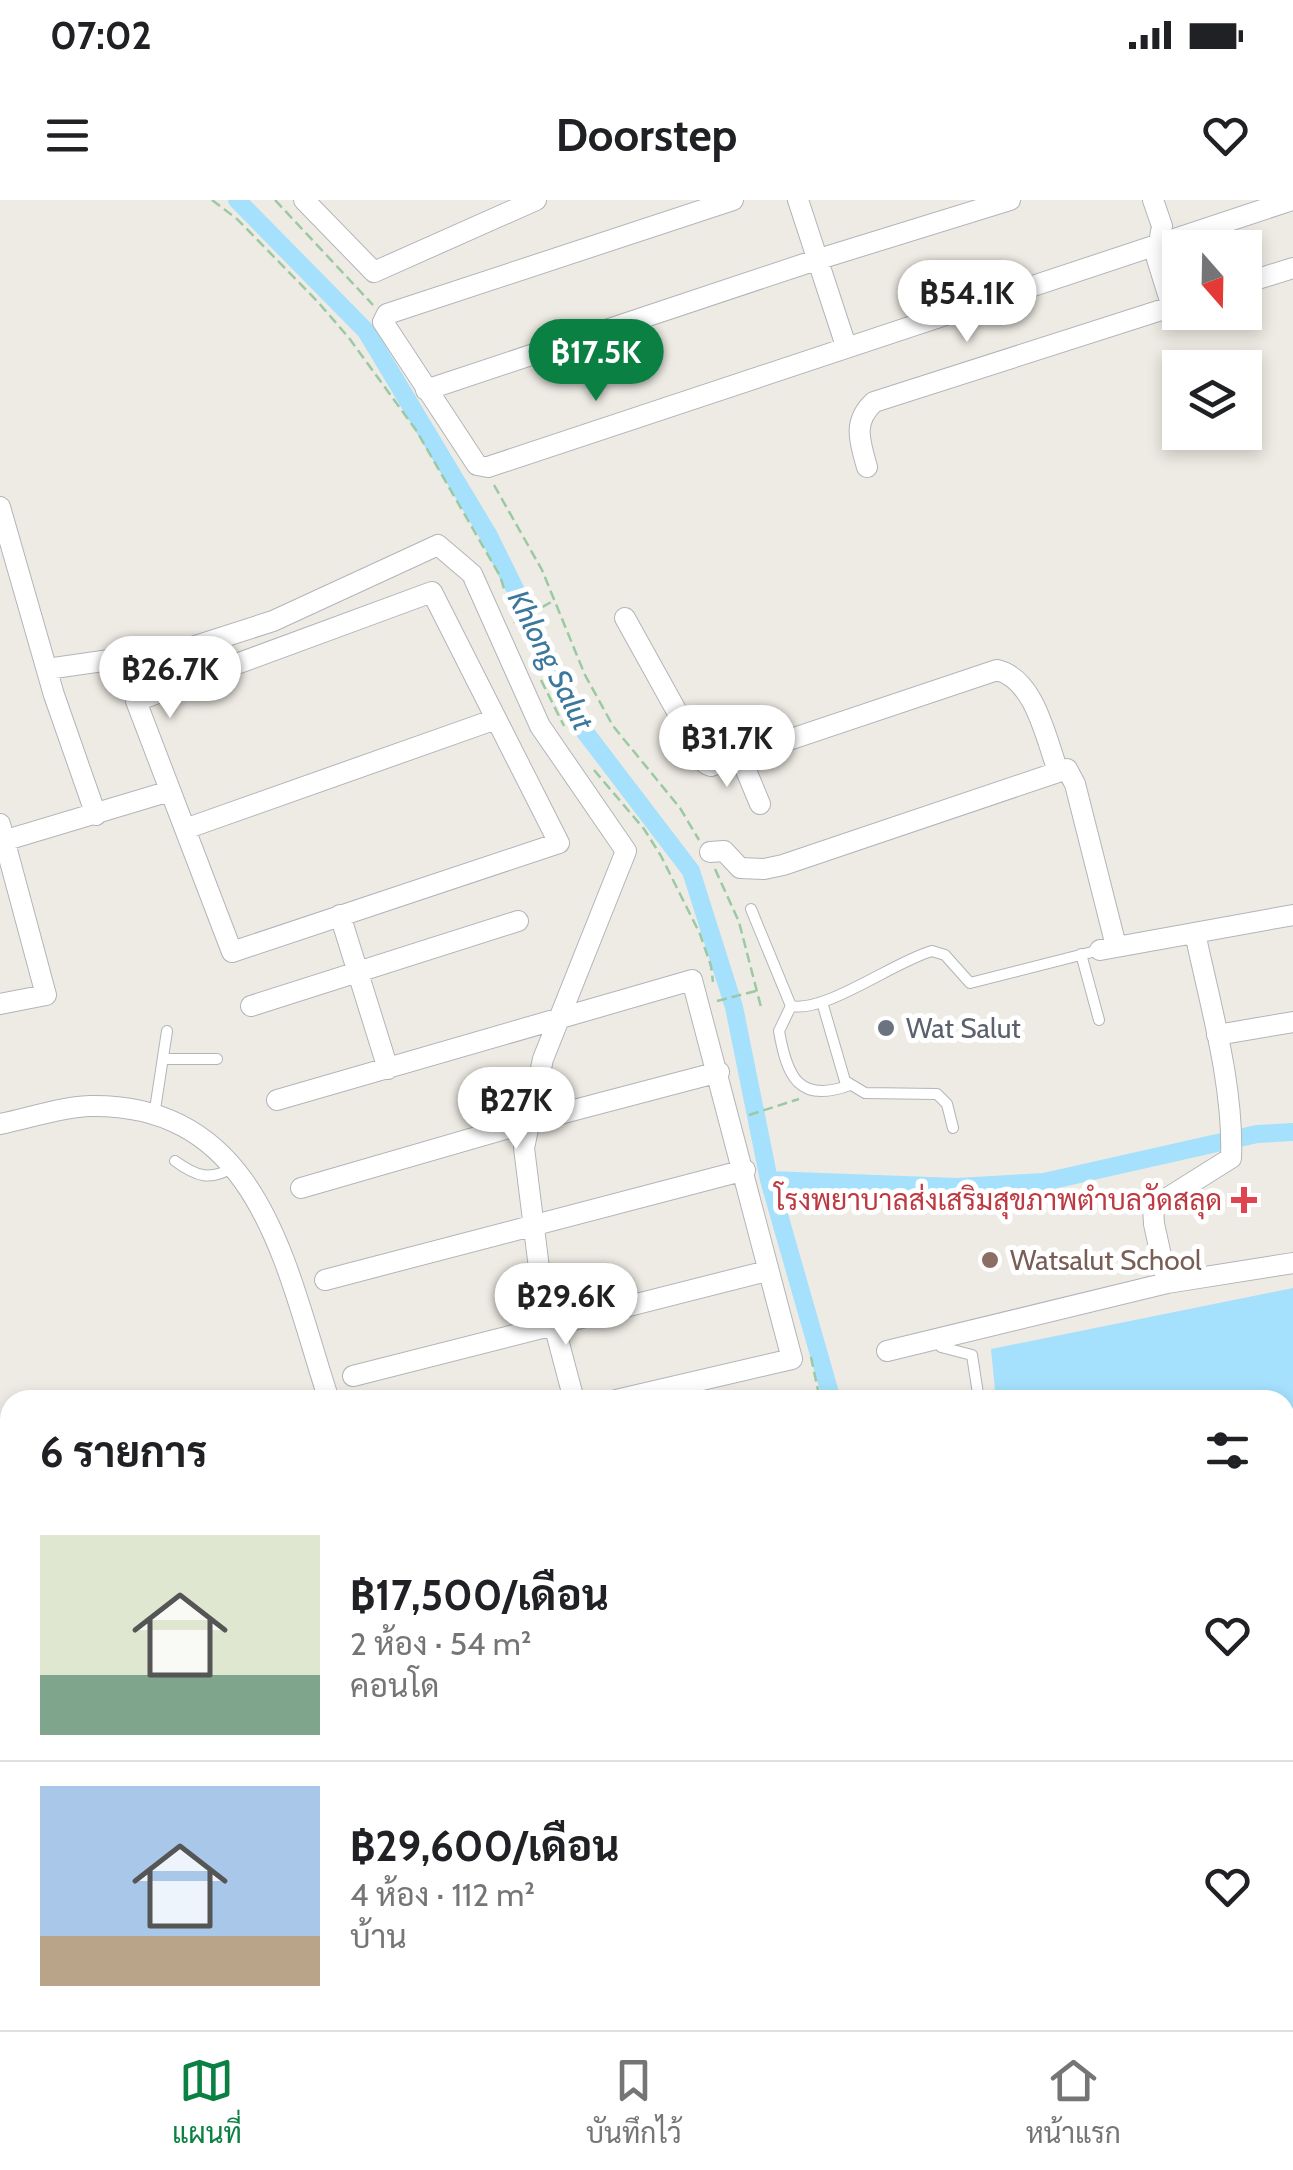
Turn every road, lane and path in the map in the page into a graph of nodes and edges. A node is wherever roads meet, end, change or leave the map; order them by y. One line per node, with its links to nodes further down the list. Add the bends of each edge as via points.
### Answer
1 (275, 200): 16 (path)
2 (304, 200): 3 (street, via 374,272)
3 (536, 200)
4 (734, 200): 18 (street, via 387,314 384,325)
5 (798, 200): 12 (street)
6 (1010, 200): 12 (street)
7 (1153, 200): 9 (street)
8 (1292, 200): 10 (street)
9 (1166, 230)
10 (1198, 230)
11 (1162, 242): 17 (street)
12 (816, 260): 17 (street); 18 (street)
13 (1293, 268): 14 (street)
14 (1262, 278)
15 (1162, 309): 19 (street, via 874,402 858,432)
16 (378, 312)
17 (846, 346): 18 (street, via 482,468)
18 (426, 390)
19 (867, 467)
20 (491, 478): 22 (path)
21 (0, 507): 25 (street)
22 (554, 601): 24 (path); 34 (path, via 612,726 677,804)
23 (625, 618): 27 (street, via 703,761 711,766)
24 (515, 622)
25 (47, 670): 31 (street); 49 (street, via 186,649 274,622 438,545 472,574 540,726 626,851)
26 (496, 719): 29 (street, via 432,592 136,701); 32 (street); 36 (street, via 558,843)
27 (740, 756): 28 (street, via 997,670 1021,684); 30 (street)
28 (1058, 771): 34 (street, via 783,865 740,868 724,851); 40 (street, via 1070,770 1075,784)
29 (170, 791): 31 (street); 32 (street)
30 (760, 804)
31 (96, 815): 33 (street)
32 (185, 829): 36 (street, via 232,952)
33 (1, 836): 45 (street, via 46,995)
34 (708, 854): 42 (path, via 739,922)
35 (751, 909): 47 (lane)
36 (340, 915): 41 (street)
37 (1293, 915): 39 (street)
38 (518, 922): 41 (street)
39 (1195, 933): 40 (street); 53 (street)
40 (1099, 950): 44 (lane, via 970,983 945,955 932,951); 50 (lane)
41 (358, 972): 46 (street); 56 (street)
42 (756, 991): 43 (path); 48 (path)
43 (715, 1002)
44 (822, 1002): 47 (lane); 58 (lane)
45 (0, 1004)
46 (251, 1006)
47 (791, 1006): 58 (lane, via 779,1031 791,1074 816,1093)
48 (762, 1011)
49 (558, 1020): 56 (street); 57 (street, via 692,980); 63 (street)
50 (1099, 1020)
51 (1293, 1022): 53 (street)
52 (168, 1031): 54 (lane)
53 (1217, 1036): 74 (street, via 1230,1158 1153,1207)
54 (163, 1059): 55 (lane); 62 (lane)
55 (217, 1060)
56 (388, 1069): 60 (street)
57 (719, 1072): 63 (street); 68 (street)
58 (850, 1086): 65 (lane, via 865,1093 936,1094 947,1104)
59 (802, 1098): 61 (path)
60 (277, 1100)
61 (751, 1115)
62 (154, 1116): 64 (street, via 88,1106); 67 (street, via 180,1123 218,1148)
63 (529, 1122): 69 (street); 70 (street, via 524,1148)
64 (0, 1124)
65 (953, 1128)
66 (175, 1161): 67 (lane, via 205,1178)
67 (234, 1168): 79 (street, via 248,1182 275,1238)
68 (745, 1170): 70 (street); 72 (street)
69 (301, 1188)
70 (534, 1225): 73 (street); 75 (street)
71 (1293, 1263): 74 (street)
72 (767, 1271): 75 (street); 81 (street, via 792,1359)
73 (325, 1280)
74 (1168, 1283): 76 (street)
75 (554, 1325): 78 (street); 80 (street)
76 (935, 1339): 77 (street); 82 (lane, via 972,1355)
77 (887, 1351)
78 (353, 1376)
79 (326, 1390)
80 (571, 1390)
81 (659, 1390)
82 (977, 1390)

